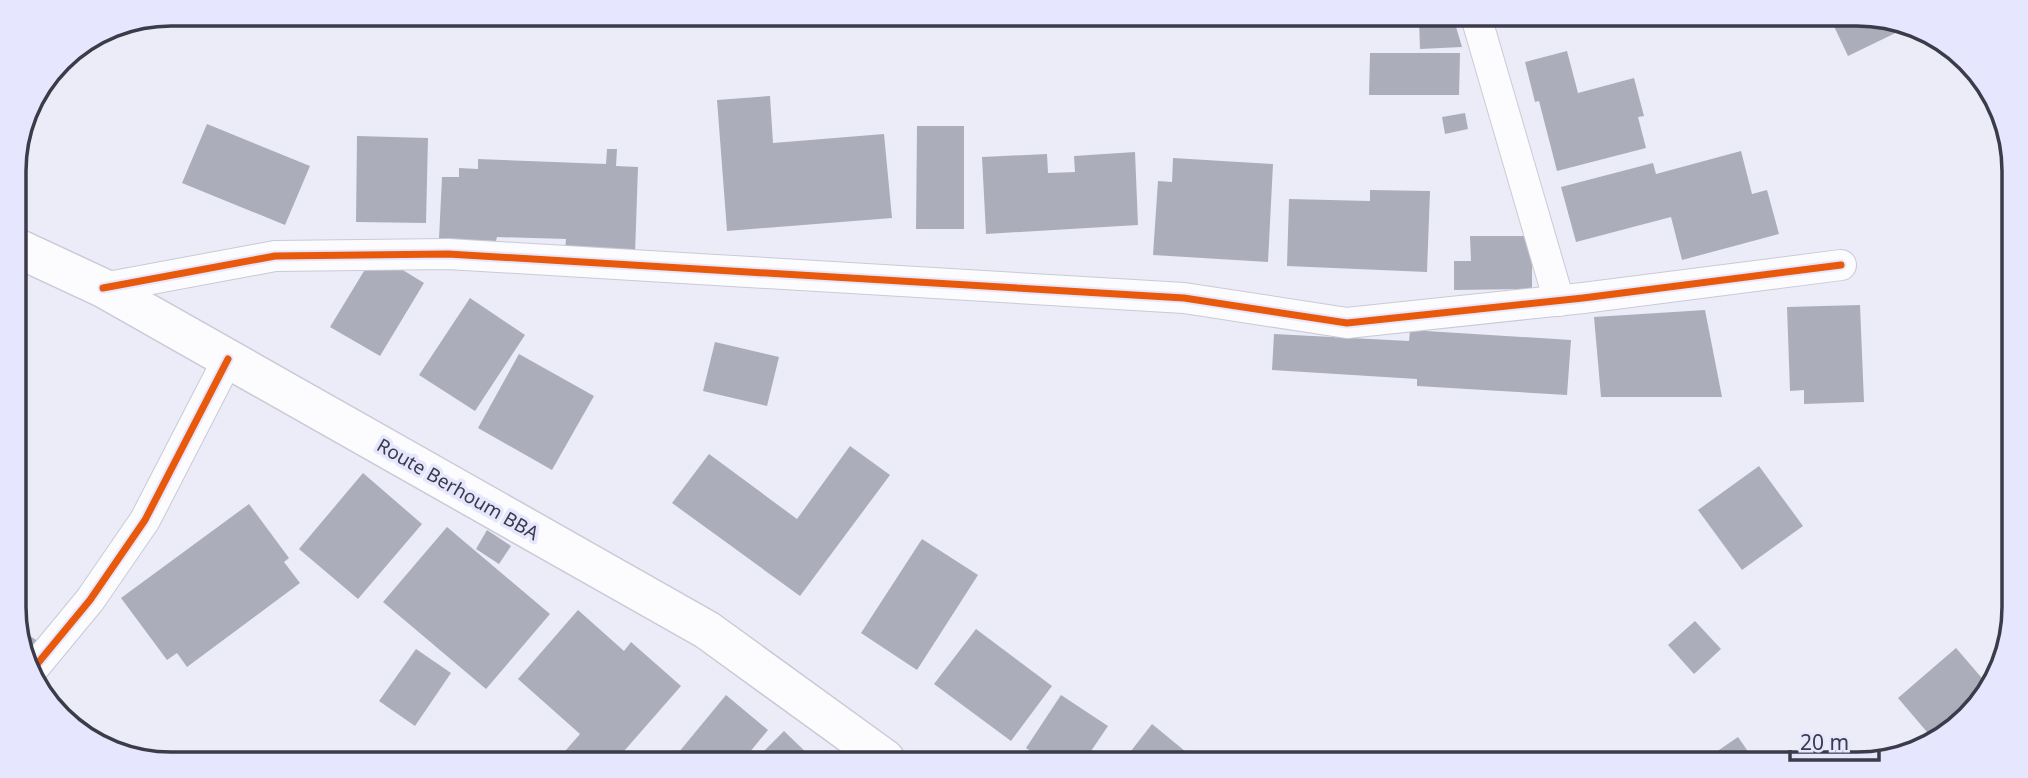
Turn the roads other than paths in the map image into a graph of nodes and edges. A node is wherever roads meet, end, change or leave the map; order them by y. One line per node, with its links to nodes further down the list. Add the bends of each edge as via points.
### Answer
1 (1479, 26): 5 (street)
2 (27, 252): 4 (main road, Route Berhoum BBA)
3 (1841, 265): 5 (street)
4 (103, 288): 5 (street, via 275,256 448,254 1184,298 1348,323); 6 (main road, Route Berhoum BBA)
5 (1559, 300)
6 (228, 359): 7 (street, via 145,520 90,600); 8 (main road, Route Berhoum BBA, via 707,630)
7 (38, 664)
8 (875, 752)

